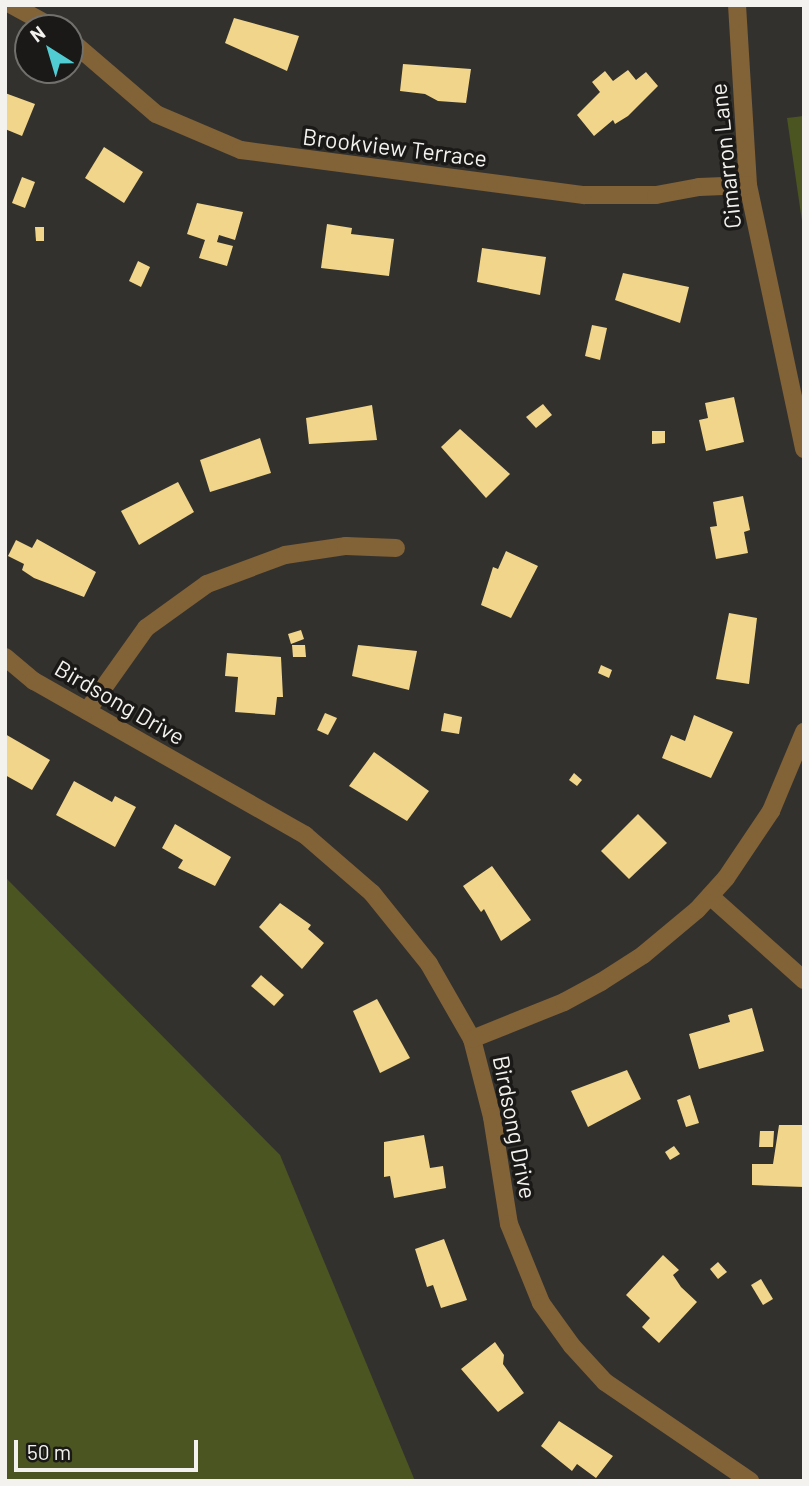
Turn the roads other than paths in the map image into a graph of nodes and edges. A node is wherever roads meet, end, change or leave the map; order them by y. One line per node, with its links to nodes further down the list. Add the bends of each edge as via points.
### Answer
1 (12, 5): 3 (street)
2 (737, 5): 5 (street, Cimarron Lane)
3 (28, 14)
4 (84, 52): 5 (street, Brookview Terrace, via 156,114 241,150 584,195 656,195 699,187)
5 (748, 186): 6 (street, Cimarron Lane)
6 (804, 449)
7 (397, 548): 9 (street, via 346,546 285,555 207,584 146,628)
8 (5, 657): 9 (street, Birdsong Drive, via 34,681)
9 (87, 711): 13 (street, Birdsong Drive, via 293,828 343,865 372,892 429,964)
10 (804, 732): 11 (street, via 771,811)
11 (710, 896): 12 (street); 13 (street, via 675,930 601,982)
12 (804, 980)
13 (472, 1039): 14 (street, Birdsong Drive, via 492,1118 509,1224 541,1303 606,1382)
14 (750, 1481)

